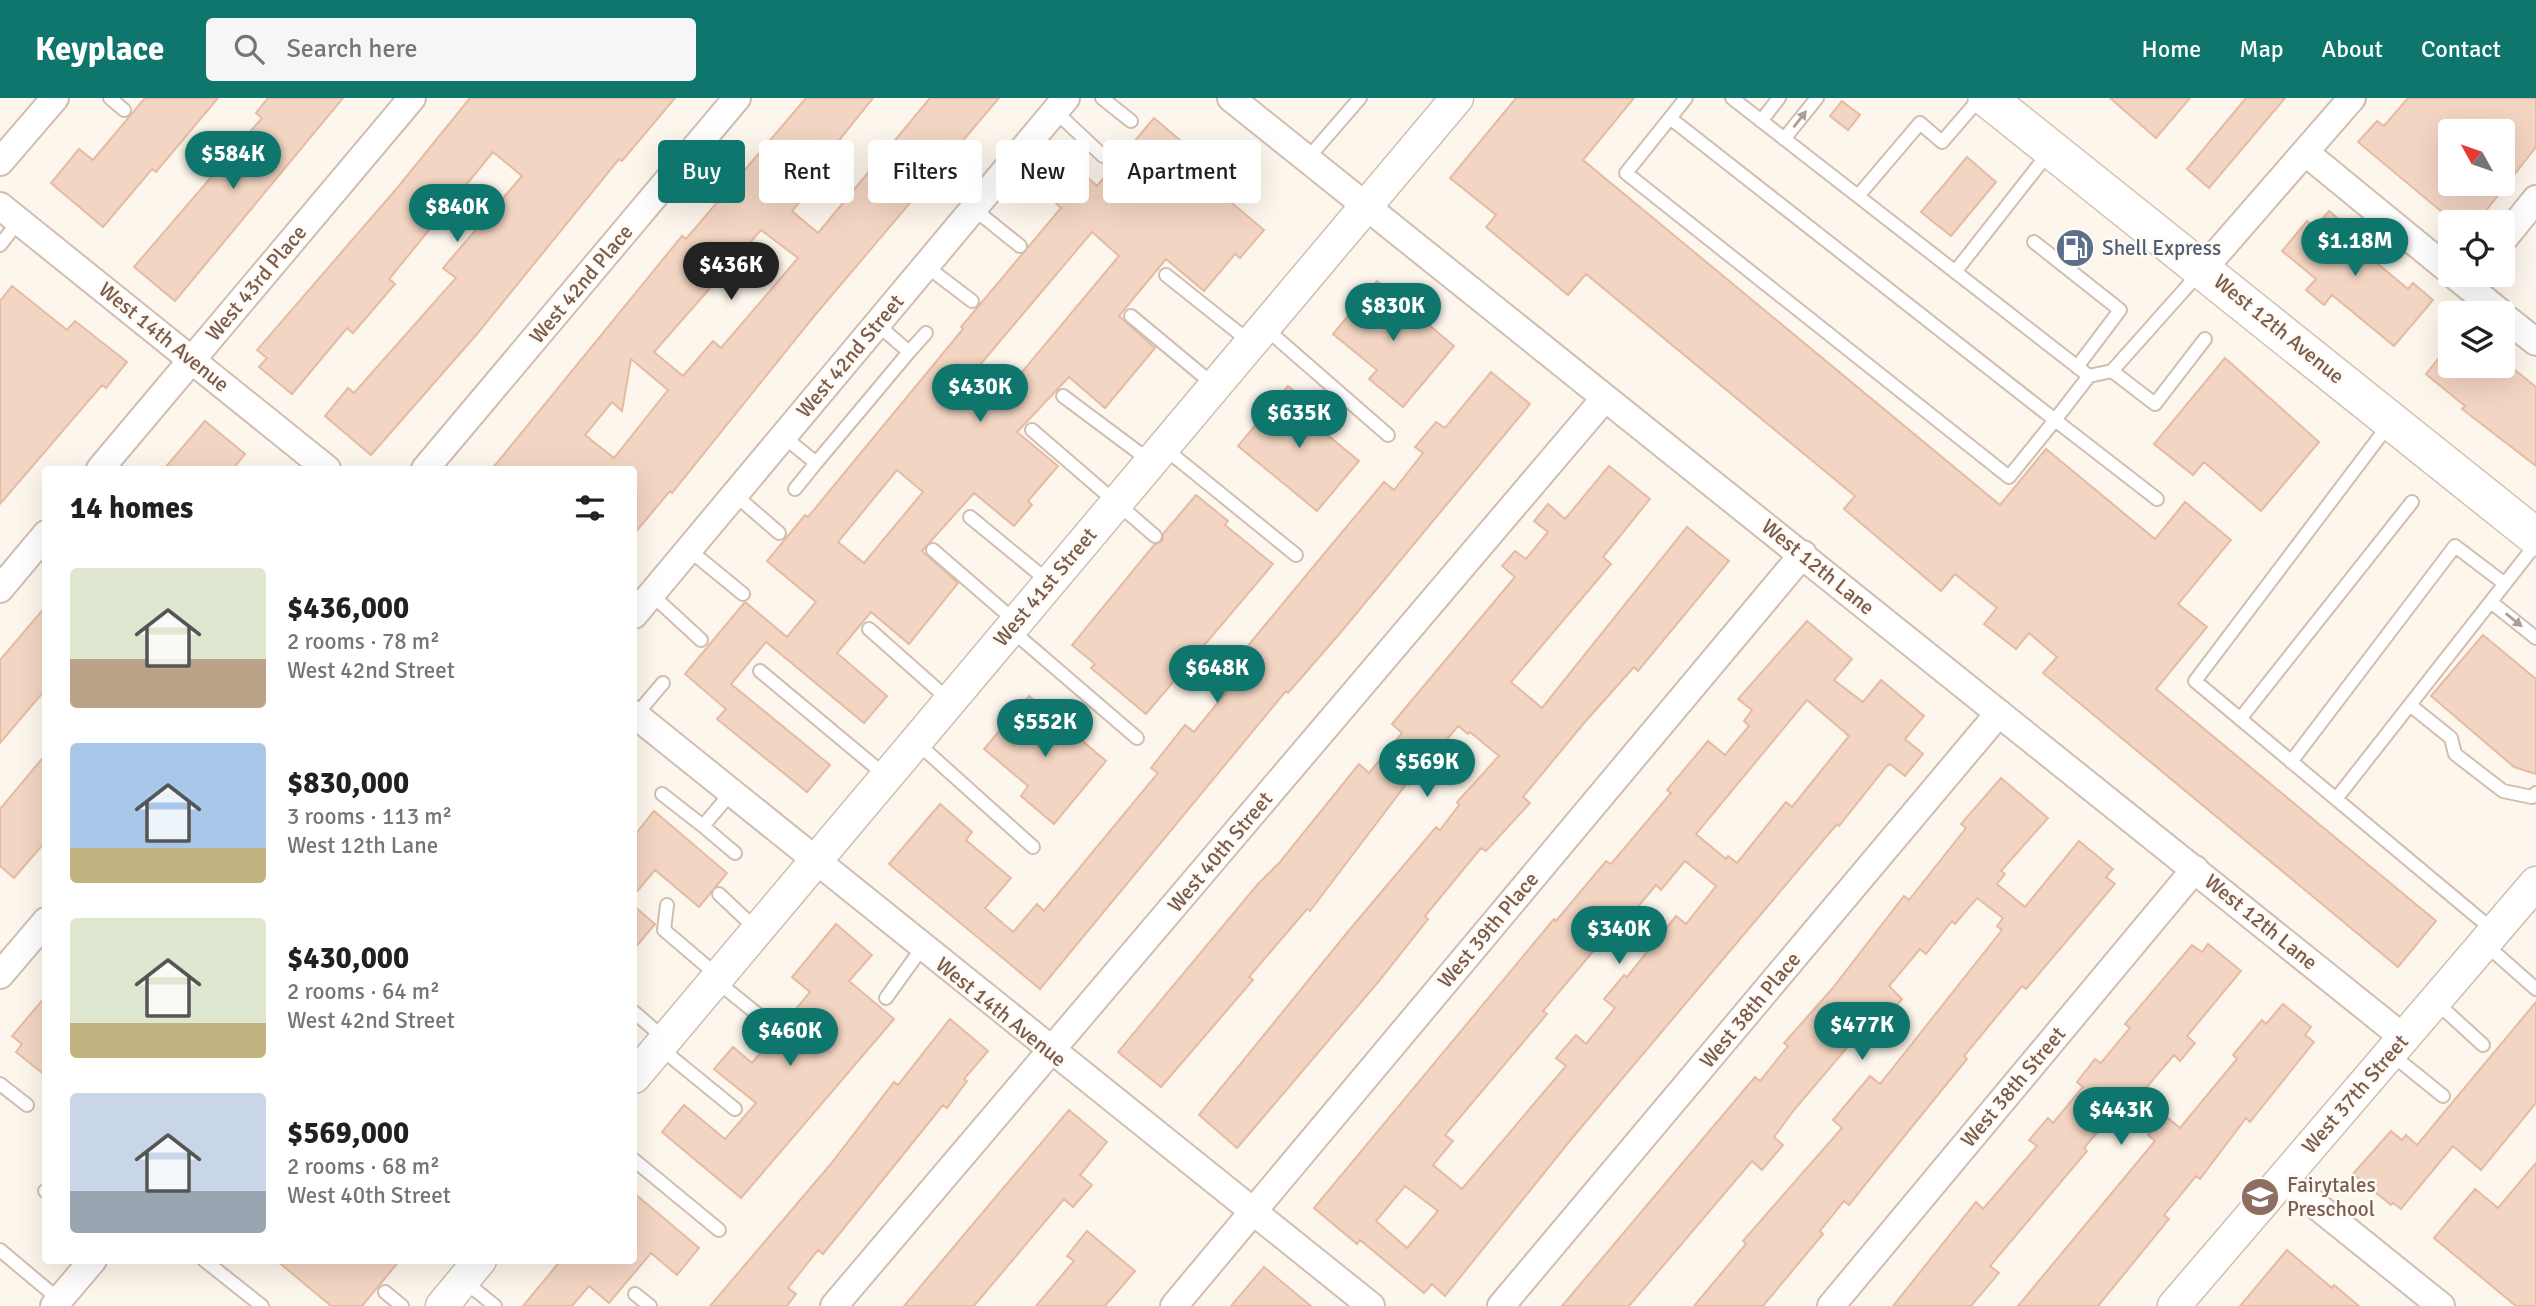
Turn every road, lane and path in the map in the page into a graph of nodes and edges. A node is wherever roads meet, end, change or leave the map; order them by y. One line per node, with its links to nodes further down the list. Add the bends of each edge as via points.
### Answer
1 (55, 98): 27 (street)
2 (110, 98): 17 (lane)
3 (412, 98): 54 (street, West 43rd Place)
4 (737, 98): 70 (street, West 42nd Place)
5 (1102, 98): 19 (lane)
6 (1231, 98): 26 (street, West 12th Lane)
7 (1360, 98): 26 (lane)
8 (1457, 98): 31 (street, West 41st Street)
9 (1686, 98): 18 (lane)
10 (1732, 98): 20 (lane)
11 (1779, 98): 20 (lane)
12 (1816, 98): 21 (lane, one-way to 12)
13 (1980, 98): 29 (lane, via 1942,142 1920,123)
14 (1987, 98): 23 (main road, West 12th Avenue)
15 (2352, 98): 24 (street)
16 (1061, 105): 22 (street, West 42nd Street); 25 (lane)
17 (124, 110)
18 (1670, 118): 61 (lane); 61 (lane, via 1626,173 2009,477)
19 (1131, 121)
20 (1761, 121): 21 (lane)
21 (1784, 139): 29 (lane)
22 (1031, 140)
23 (2052, 149): 40 (main road, West 12th Avenue); 41 (lane)
24 (2306, 152): 38 (street); 40 (street)
25 (1103, 156)
26 (1307, 158): 31 (street, West 12th Lane)
27 (0, 162)
28 (996, 182): 32 (street, West 42nd Street)
29 (1857, 196): 41 (lane)
30 (2536, 199): 34 (street)
31 (1366, 204): 50 (street, West 41st Street); 60 (street, West 12th Lane)
32 (974, 209): 37 (lane); 39 (street, West 42nd Street)
33 (10, 214): 36 (lane); 54 (street, West 14th Avenue)
34 (2515, 225)
35 (2035, 242): 55 (lane, via 2120,310)
36 (0, 245)
37 (1020, 246)
38 (2438, 258)
39 (926, 265): 44 (lane); 47 (street, West 42nd Street)
40 (2204, 268): 56 (lane); 62 (main road, West 12th Avenue)
41 (1955, 272): 55 (lane)
42 (1166, 275): 50 (lane)
43 (2473, 287): 45 (street)
44 (972, 301)
45 (2488, 301)
46 (1131, 316): 58 (lane)
47 (877, 324): 53 (lane); 65 (street, West 42nd Street)
48 (2515, 325): 52 (street)
49 (926, 333): 53 (lane)
50 (1257, 335): 58 (street, West 41st Street); 64 (lane)
51 (2205, 339): 56 (lane, via 2155,404)
52 (2536, 342)
53 (909, 352): 67 (lane)
54 (191, 359): 68 (street, West 43rd Place); 69 (street, West 14th Avenue)
55 (2077, 367): 57 (lane)
56 (2112, 371): 57 (lane)
57 (2089, 376): 61 (lane)
58 (1214, 385): 66 (street, West 41st Street)
59 (1063, 396): 66 (lane)
60 (1605, 398): 84 (street, West 12th Lane); 135 (street, West 40th Street)
61 (2055, 420): 73 (lane)
62 (2392, 420): 79 (main road, West 12th Avenue); 104 (lane, via 2195,681)
63 (1031, 430): 75 (lane)
64 (1388, 435)
65 (783, 436): 67 (lane); 72 (street, West 42nd Street)
66 (1157, 454): 75 (street, West 41st Street); 85 (lane)
67 (816, 463): 71 (lane)
68 (102, 466)
69 (323, 466)
70 (428, 466)
71 (795, 489)
72 (734, 494): 77 (lane); 82 (street, West 42nd Street)
73 (2157, 499)
74 (2412, 502): 104 (lane)
75 (1114, 504): 78 (lane); 86 (street, West 41st Street)
76 (970, 517): 86 (lane)
77 (779, 533)
78 (1155, 536)
79 (2536, 537)
80 (42, 539): 88 (street)
81 (2536, 544): 87 (lane)
82 (688, 549): 89 (street, West 42nd Street); 90 (lane)
83 (933, 550): 93 (lane)
84 (1803, 554): 102 (street, West 12th Lane); 143 (street, West 39th Place)
85 (1296, 555)
86 (1049, 582): 93 (street, West 41st Street)
87 (2505, 584): 91 (lane); 107 (lane, via 2455,546)
88 (0, 589)
89 (651, 594): 92 (street, West 42nd Street); 96 (lane)
90 (743, 594)
91 (2491, 602): 95 (lane, one-way to 95); 100 (lane)
92 (637, 611)
93 (1013, 625): 99 (street, West 41st Street); 105 (lane)
94 (869, 629): 99 (lane)
95 (2536, 638)
96 (701, 640)
97 (760, 671): 108 (lane)
98 (663, 682): 101 (lane)
99 (950, 700): 106 (street, West 41st Street)
100 (2410, 705): 110 (lane, via 2451,738 2455,754 2503,791 2532,797); 112 (lane)
101 (637, 712)
102 (1999, 713): 117 (street, West 12th Lane); 160 (street, West 38th Place)
103 (637, 717): 109 (street, West 14th Avenue)
104 (2240, 719): 107 (lane)
105 (1137, 738)
106 (915, 741): 108 (street, West 41st Street); 114 (lane)
107 (2291, 762): 112 (lane)
108 (886, 776): 116 (street, West 41st Street)
109 (731, 793): 113 (lane); 116 (street, West 14th Avenue)
110 (2536, 793)
111 (662, 794): 113 (lane)
112 (2336, 799): 123 (lane)
113 (703, 826): 115 (lane)
114 (1033, 847)
115 (735, 853)
116 (815, 860): 122 (street, West 41st Street); 124 (street, West 14th Avenue)
117 (2195, 869): 134 (street, West 12th Lane); 161 (street, West 38th Street)
118 (2534, 888): 123 (street, West 37th Street)
119 (719, 894): 122 (lane)
120 (667, 905): 126 (lane, via 664,930)
121 (42, 926): 125 (street)
122 (757, 930): 126 (street, West 41st Street)
123 (2490, 938): 127 (lane); 129 (street, West 37th Street)
124 (922, 947): 128 (lane); 135 (street, West 14th Avenue)
125 (0, 975)
126 (717, 978): 131 (lane); 132 (street, West 41st Street)
127 (2536, 989)
128 (886, 998)
129 (2435, 1001): 133 (lane); 134 (street, West 37th Street)
130 (637, 1015): 132 (lane)
131 (771, 1025)
132 (662, 1043): 136 (street, West 41st Street); 140 (lane)
133 (2483, 1045)
134 (2397, 1046): 138 (lane); 142 (street, West 37th Street)
135 (1050, 1052): 143 (street, West 14th Avenue); 157 (street, West 40th Street)
136 (637, 1073)
137 (0, 1084): 139 (lane)
138 (2443, 1096)
139 (27, 1105)
140 (735, 1109)
141 (637, 1162): 144 (lane)
142 (2282, 1178): 162 (street, West 37th Street); 163 (street)
143 (1252, 1212): 158 (street, West 39th Place); 159 (street, West 14th Avenue)
144 (719, 1230)
145 (0, 1250): 151 (lane)
146 (90, 1264): 151 (street)
147 (209, 1264): 152 (lane)
148 (474, 1266): 154 (street); 155 (lane)
149 (385, 1292): 153 (lane)
150 (635, 1294): 156 (lane)
151 (60, 1304)
152 (262, 1306)
153 (401, 1306)
154 (442, 1306)
155 (495, 1306)
156 (650, 1306)
157 (834, 1306)
158 (1174, 1306)
159 (1371, 1306)
160 (1501, 1306)
161 (1831, 1306)
162 (2174, 1306)
163 (2441, 1306)

